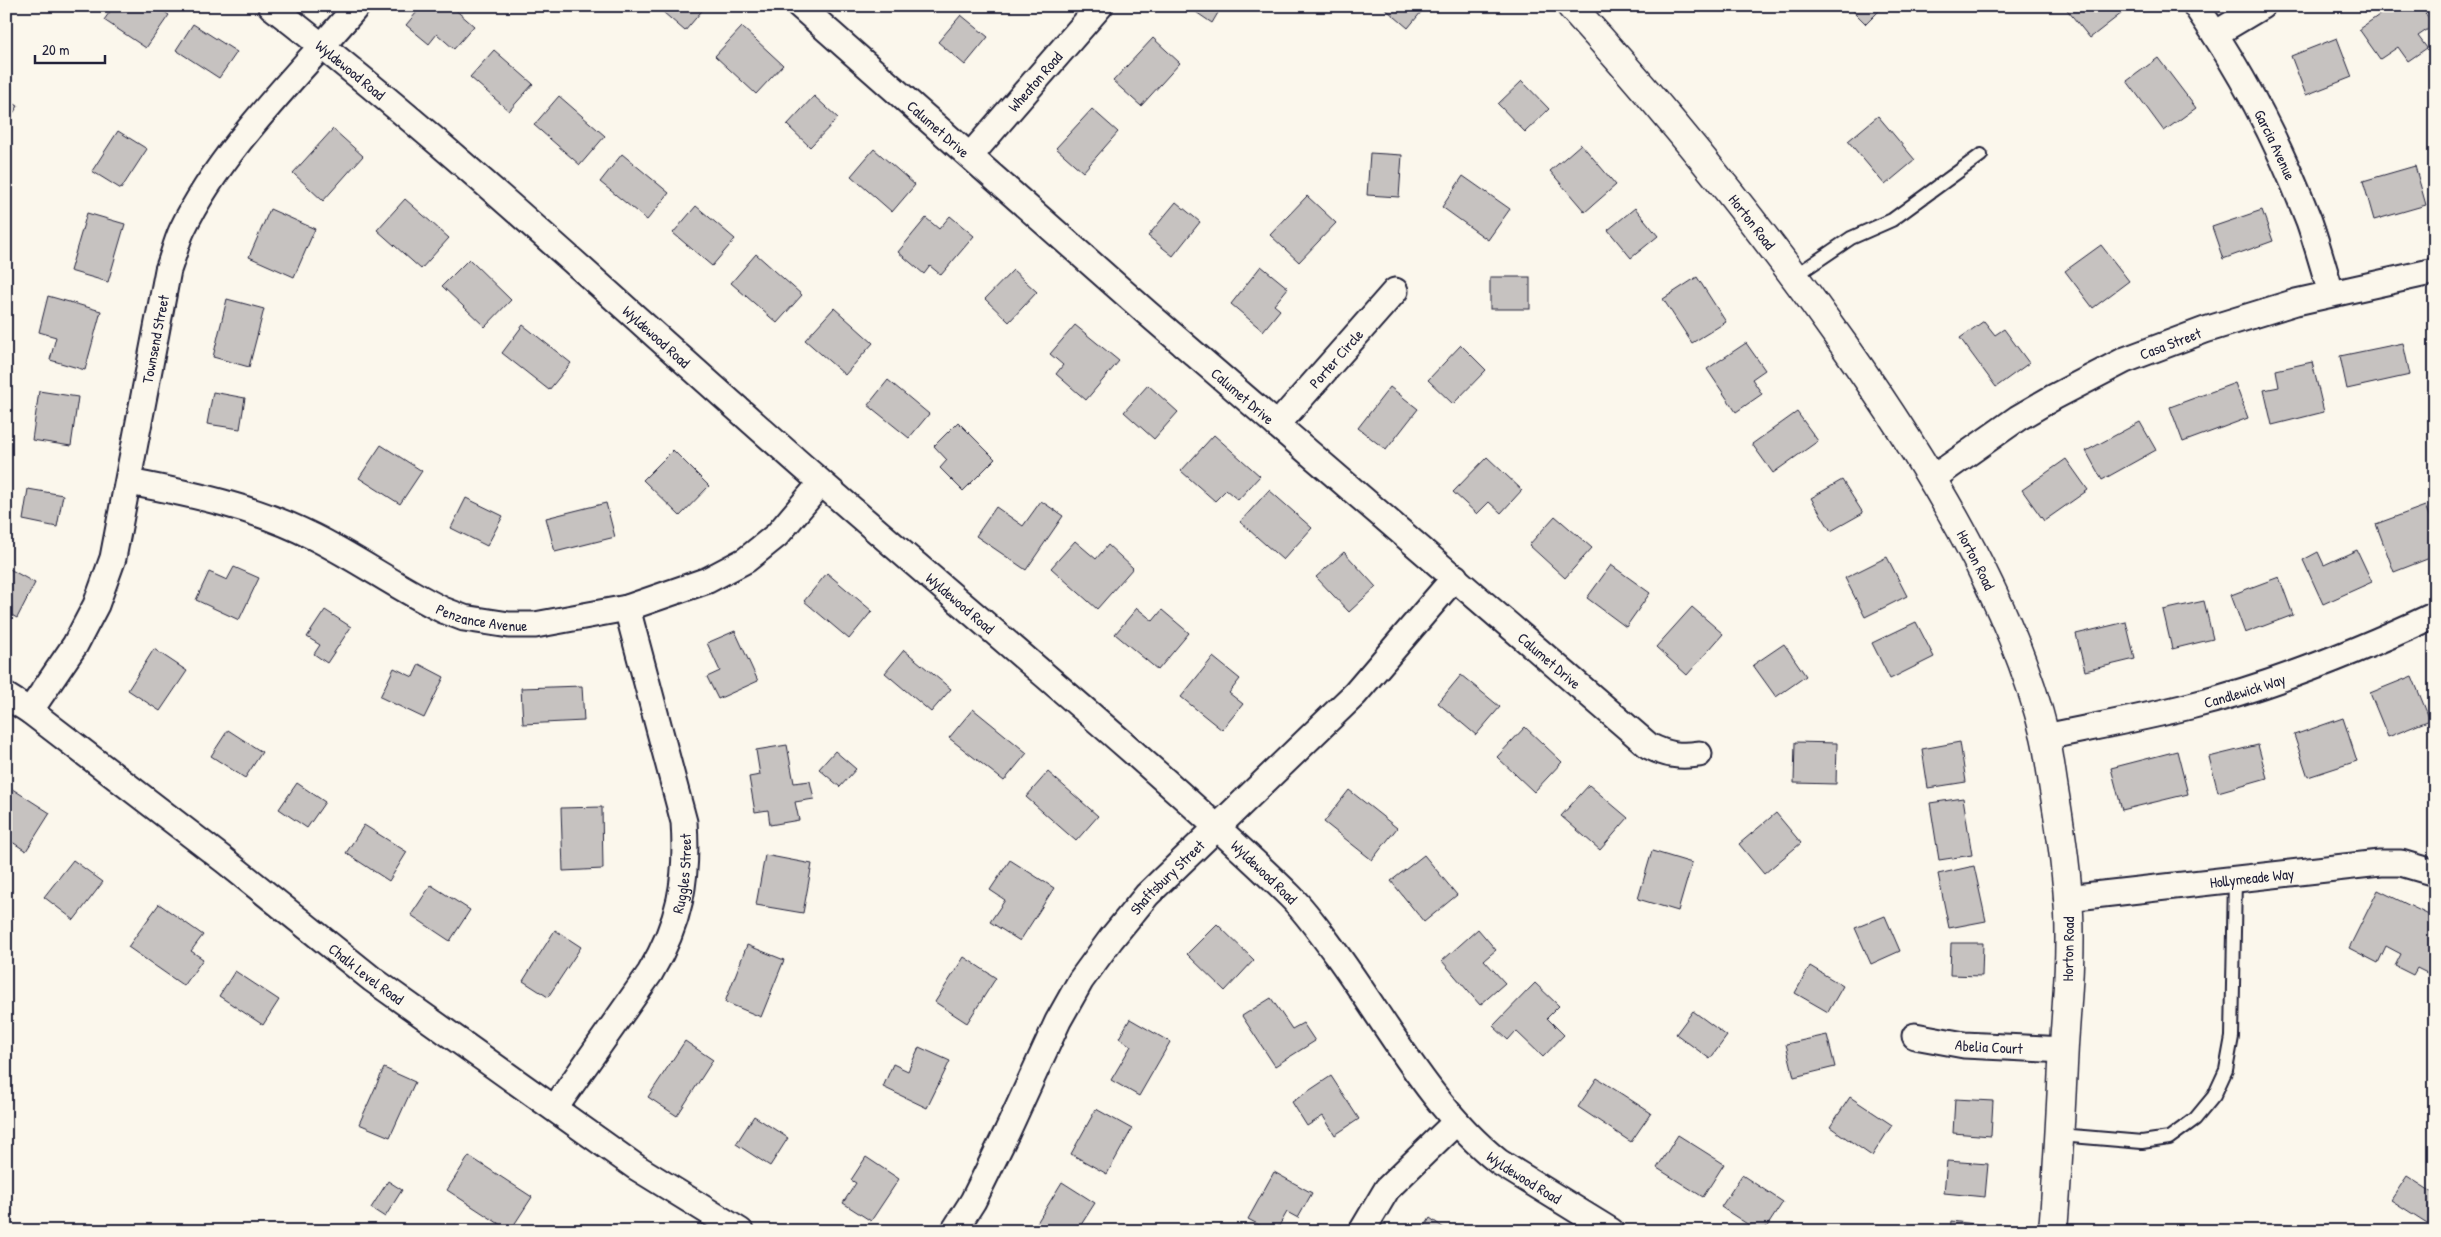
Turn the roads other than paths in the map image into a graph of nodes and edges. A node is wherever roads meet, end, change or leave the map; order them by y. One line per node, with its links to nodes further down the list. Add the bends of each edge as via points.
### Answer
1 (271, 6): 9 (street, Wyldewood Road)
2 (357, 6): 9 (street, Townsend Street)
3 (800, 6): 11 (street, Calumet Drive)
4 (1100, 6): 11 (street, Wheaton Road)
5 (1571, 6): 13 (street, Horton Road, via 1701,156)
6 (2196, 6): 8 (street, Garcia Avenue)
7 (2262, 6): 8 (street)
8 (2216, 34): 15 (street, Garcia Avenue, via 2293,180)
9 (323, 46): 18 (street, Townsend Street, via 230,152 181,232 168,270); 19 (street, Wyldewood Road, via 592,276)
10 (1981, 155): 13 (lane, via 1892,220 1851,238)
11 (970, 156): 16 (street, Calumet Drive)
12 (2435, 271): 15 (street, Casa Street)
13 (1795, 276): 17 (street, Horton Road, via 1884,401)
14 (1395, 291): 16 (street, Porter Circle)
15 (2331, 293): 17 (street, Casa Street, via 2205,330 2125,360 2018,418)
16 (1277, 425): 20 (street, Calumet Drive)
17 (1933, 478): 25 (street, Horton Road, via 2006,624 2029,682)
18 (129, 482): 21 (street, Penzance Avenue, via 208,498 263,515 312,536 418,598 464,618 508,625 535,625); 24 (street, Townsend Street, via 113,558 96,605 75,645)
19 (822, 483): 21 (street, Penzance Avenue, via 777,535 746,560 708,580); 27 (street, Wyldewood Road)
20 (1456, 577): 26 (street, Calumet Drive, via 1649,746 1681,757); 27 (street, Shaftsbury Street, via 1355,694)
21 (627, 608): 33 (street, Ruggles Street, via 684,822 683,888 673,930 664,951)
22 (2435, 615): 25 (street, Candlewick Way, via 2372,645 2298,673 2191,706)
23 (6, 696): 24 (street, Chalk Level Road)
24 (30, 711): 33 (street, Chalk Level Road, via 372,979)
25 (2045, 737): 30 (street, Horton Road, via 2062,838)
26 (1700, 754)
27 (1217, 827): 34 (street, Wyldewood Road, via 1293,899 1316,926); 38 (street, Shaftsbury Street, via 1147,895 1081,980 1058,1021 973,1201)
28 (2435, 873): 29 (street, Hollymeade Way, via 2401,864 2380,863)
29 (2235, 880): 30 (street, Hollymeade Way); 35 (lane, via 2232,1037 2226,1070 2214,1096 2195,1119 2169,1138 2142,1142)
30 (2068, 898): 32 (street, Horton Road, via 2069,968)
31 (1915, 1036): 32 (street, Abelia Court, via 1964,1045)
32 (2064, 1050): 35 (street, Horton Road)
33 (555, 1108): 36 (street, Chalk Level Road)
34 (1456, 1122): 39 (street, via 1387,1189); 40 (street, Wyldewood Road, via 1499,1162)
35 (2060, 1135): 41 (street, Horton Road)
36 (707, 1222): 37 (street, Chalk Level Road)
37 (740, 1231)
38 (954, 1231)
39 (1362, 1231)
40 (1611, 1231)
41 (2053, 1231)

